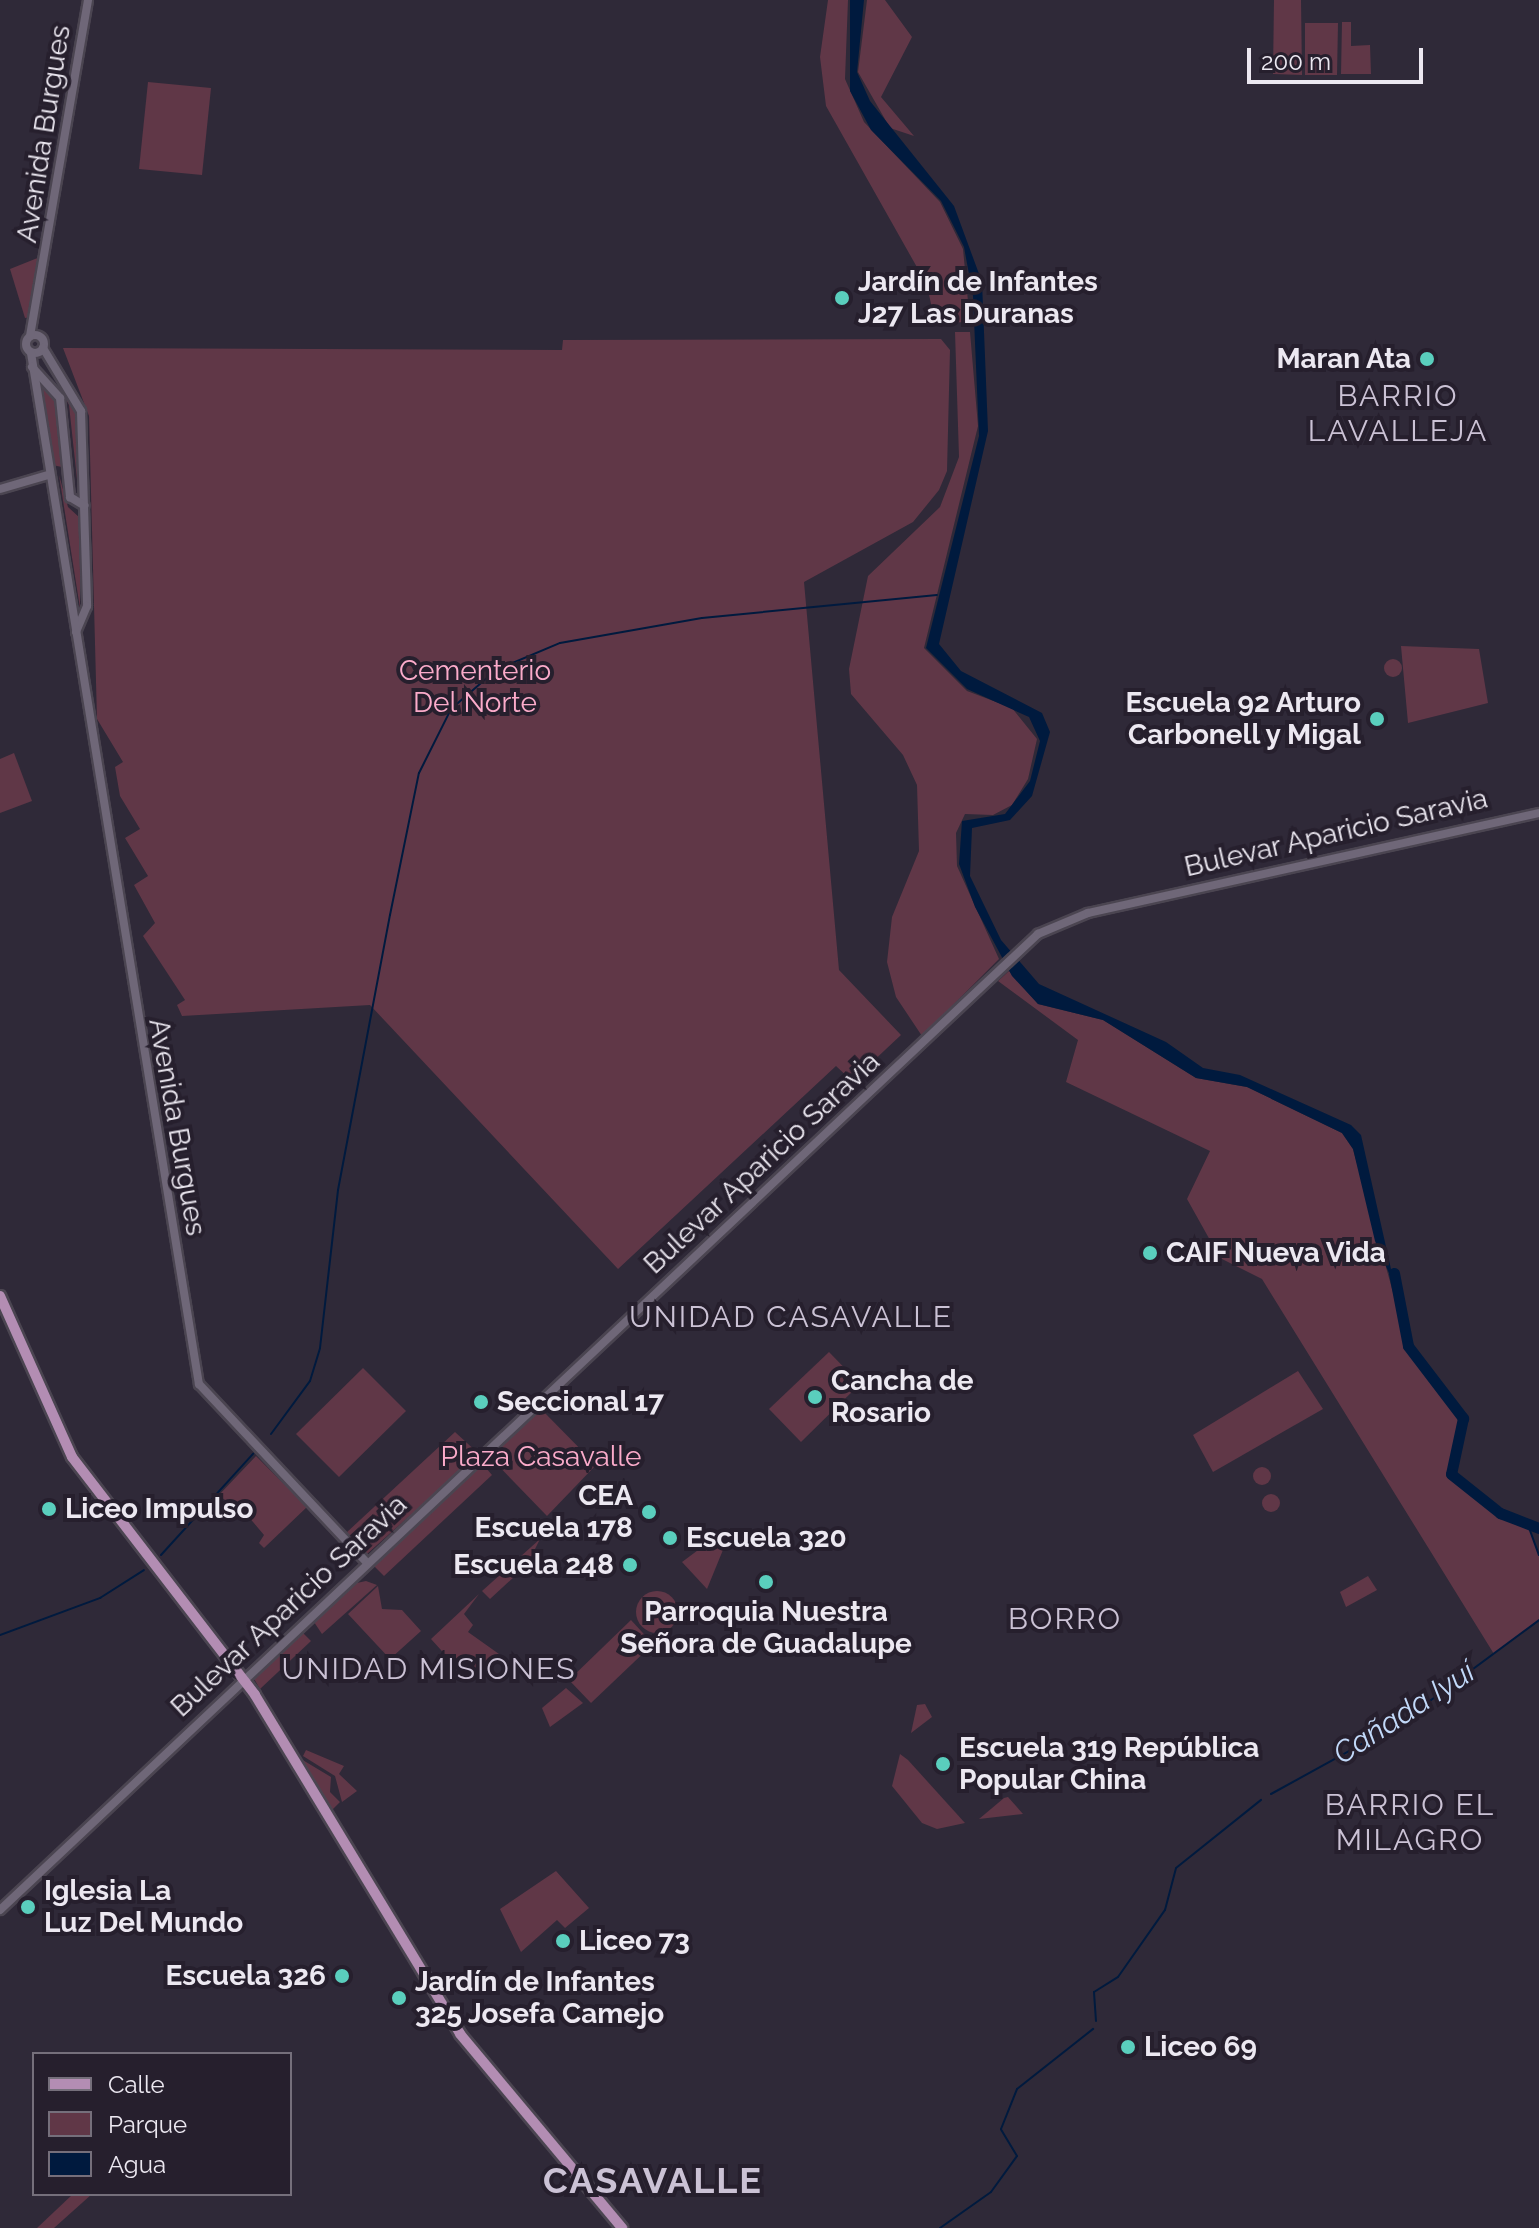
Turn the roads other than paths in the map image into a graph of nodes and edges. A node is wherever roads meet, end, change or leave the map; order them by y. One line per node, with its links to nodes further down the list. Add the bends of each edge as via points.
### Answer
1 (88, 0): 2 (street, Avenida Burgues)
2 (34, 336): 3 (street); 4 (street, Avenida Burgues)
3 (43, 348): 4 (street); 8 (street, via 81,411)
4 (31, 353): 5 (street, Avenida Burgues)
5 (32, 367): 6 (street, Avenida Burgues); 8 (street, via 60,398 70,497)
6 (48, 475): 7 (street); 9 (street, Avenida Burgues)
7 (0, 489)
8 (85, 506): 10 (street)
9 (70, 603): 10 (street); 11 (street, Avenida Burgues)
10 (84, 611): 11 (street)
11 (75, 634): 14 (street, Avenida Burgues, via 199,1384)
12 (1539, 813): 14 (street, Bulevar Aparicio Saravia, via 1088,913 1027,944)
13 (0, 1296): 15 (main road, via 72,1457)
14 (367, 1563): 15 (street, Bulevar Aparicio Saravia)
15 (244, 1680): 16 (street, Bulevar Aparicio Saravia); 17 (main road, via 460,2034)
16 (0, 1910)
17 (622, 2228)

